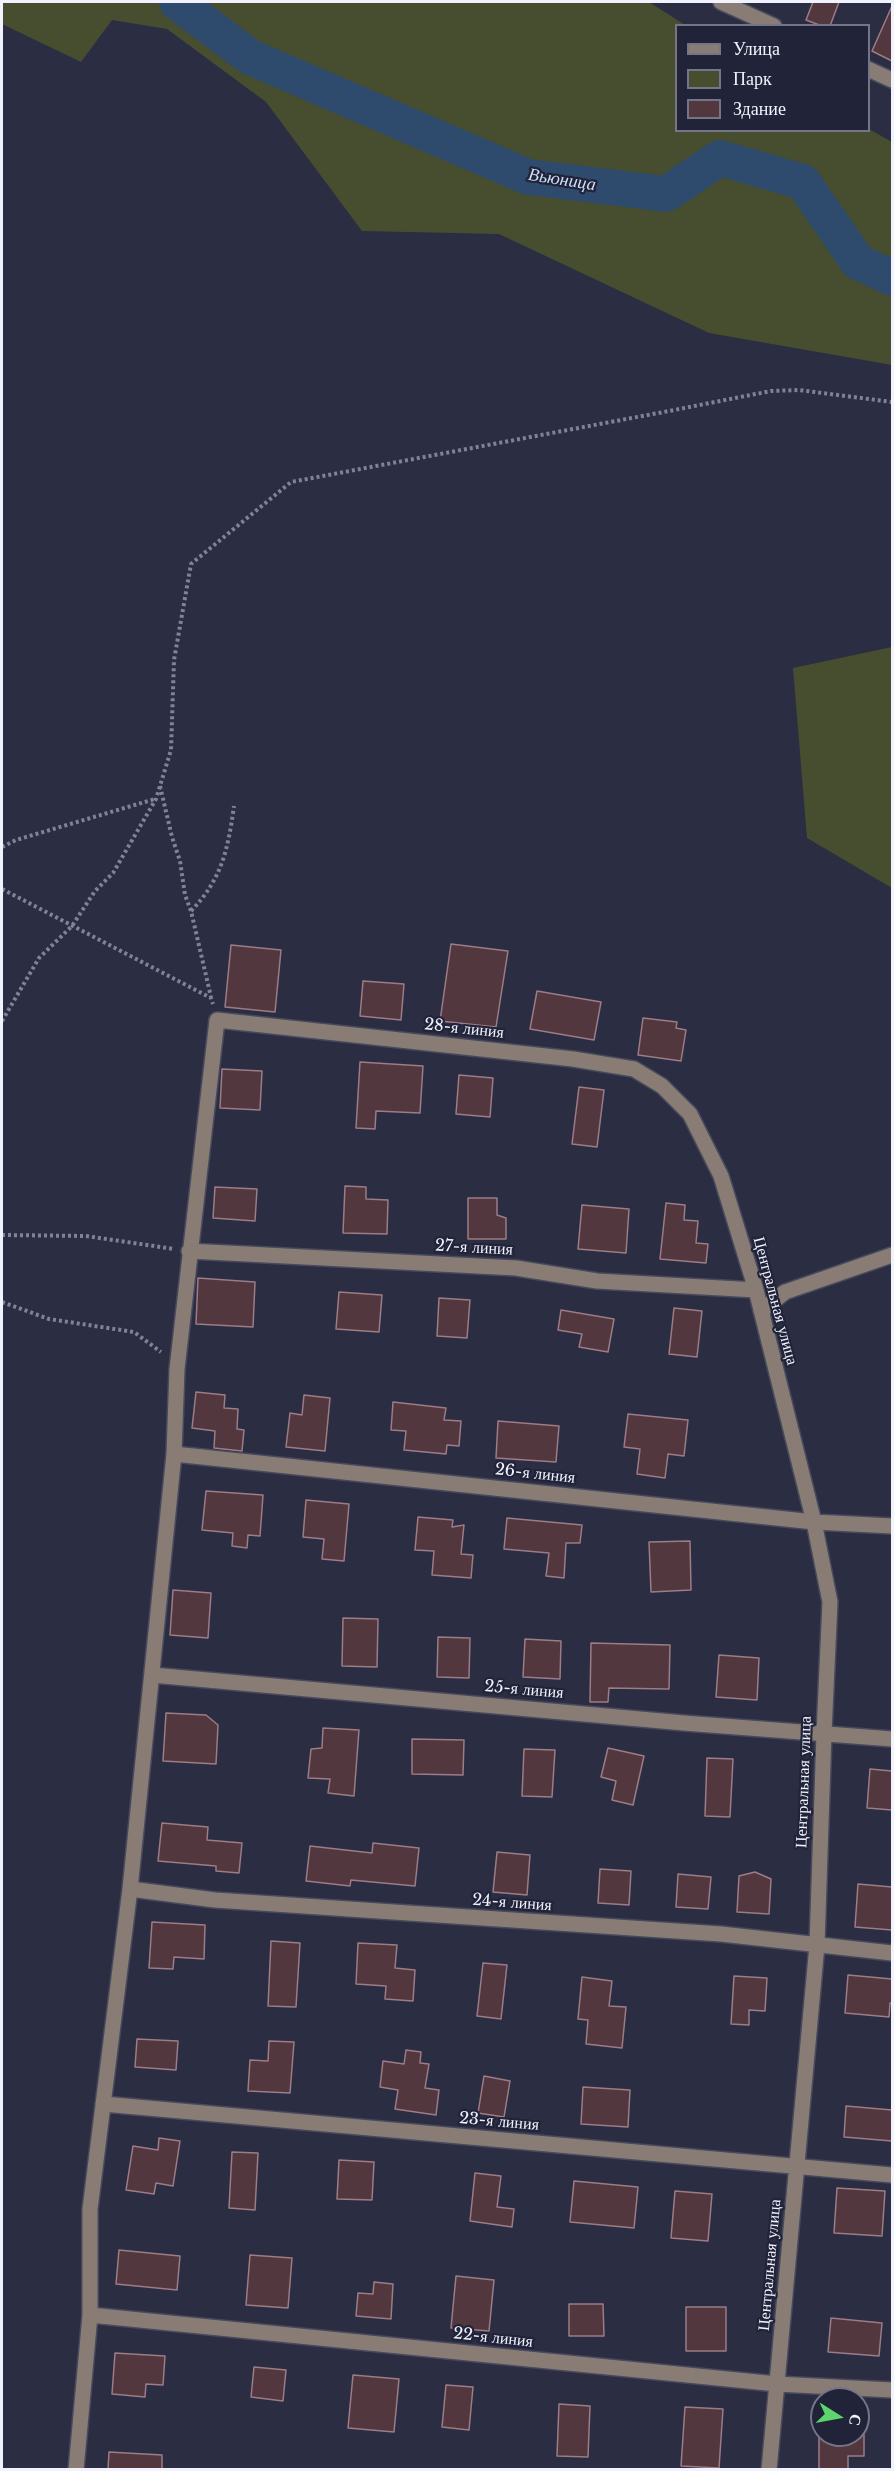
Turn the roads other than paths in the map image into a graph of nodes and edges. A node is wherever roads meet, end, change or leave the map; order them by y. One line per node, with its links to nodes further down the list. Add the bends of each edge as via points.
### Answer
1 (720, 2): 2 (street)
2 (770, 24)
3 (870, 70): 4 (street)
4 (892, 80)
5 (690, 1114): 6 (street, 28-я линия, via 662,1086 634,1068 217,1020); 8 (street, Центральная улица, via 721,1176)
6 (189, 1251): 8 (street, 27-я линия, via 516,1268 597,1281); 10 (street, via 177,1369)
7 (892, 1255): 9 (street, via 785,1292)
8 (756, 1290): 9 (street, Центральная улица)
9 (761, 1311): 11 (street, Центральная улица)
10 (174, 1454): 11 (street, 26-я линия); 13 (street)
11 (814, 1522): 12 (street, 26-я линия); 14 (street, Центральная улица, via 830,1602)
12 (892, 1526)
13 (152, 1675): 14 (street, 25-я линия); 16 (street)
14 (824, 1733): 15 (street, 25-я линия); 17 (street, Центральная улица)
15 (892, 1739)
16 (130, 1889): 17 (street, 24-я линия, via 215,1900 721,1934); 19 (street)
17 (817, 1945): 18 (street, 24-я линия); 20 (street, Центральная улица)
18 (892, 1953)
19 (103, 2104): 20 (street, 23-я линия); 22 (street, via 90,2209)
20 (797, 2167): 21 (street, 23-я линия); 23 (street, Центральная улица)
21 (892, 2175)
22 (90, 2315): 23 (street, 22-я линия); 25 (street)
23 (777, 2385): 24 (street, 22-я линия); 26 (street, Центральная улица)
24 (892, 2390)
25 (76, 2469)
26 (769, 2469)

